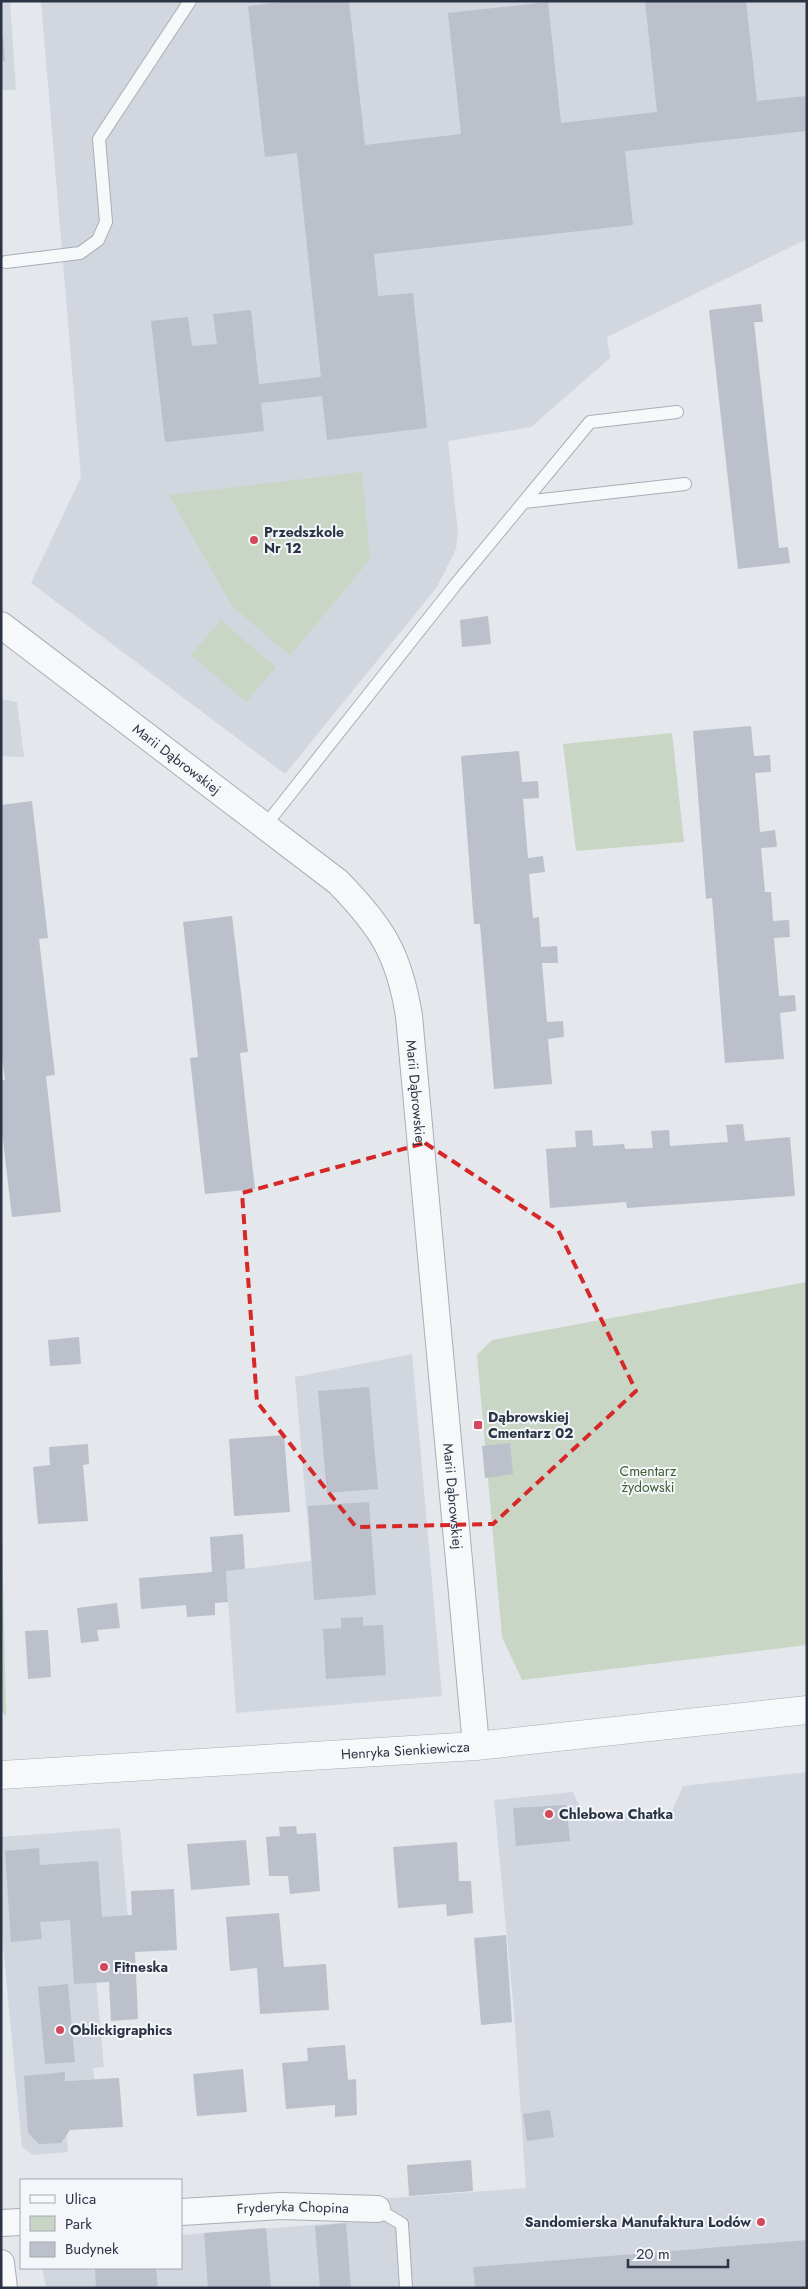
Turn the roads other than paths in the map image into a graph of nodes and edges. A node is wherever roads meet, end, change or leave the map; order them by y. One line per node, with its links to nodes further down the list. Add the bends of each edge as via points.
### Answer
1 (190, 1): 2 (lane, via 99,139 106,222 98,240 80,253)
2 (6, 262)
3 (677, 412): 5 (lane, via 590,422)
4 (685, 484): 5 (lane)
5 (524, 502): 7 (lane)
6 (1, 624): 7 (street, Marii Dąbrowskiej)
7 (264, 827): 9 (street, Marii Dąbrowskiej, via 338,882 367,912 393,953 404,983)
8 (807, 1710): 9 (street, Henryka Sienkiewicza)
9 (476, 1746): 10 (street, Henryka Sienkiewicza)
10 (1, 1774)
11 (377, 2210): 12 (street, Fryderyka Chopina, via 281,2206); 17 (lane, Fryderyka Chopina, via 402,2224)
12 (182, 2212)
13 (20, 2222): 14 (street)
14 (1, 2224)
15 (1, 2262): 16 (street)
16 (4, 2288)
17 (406, 2288)

